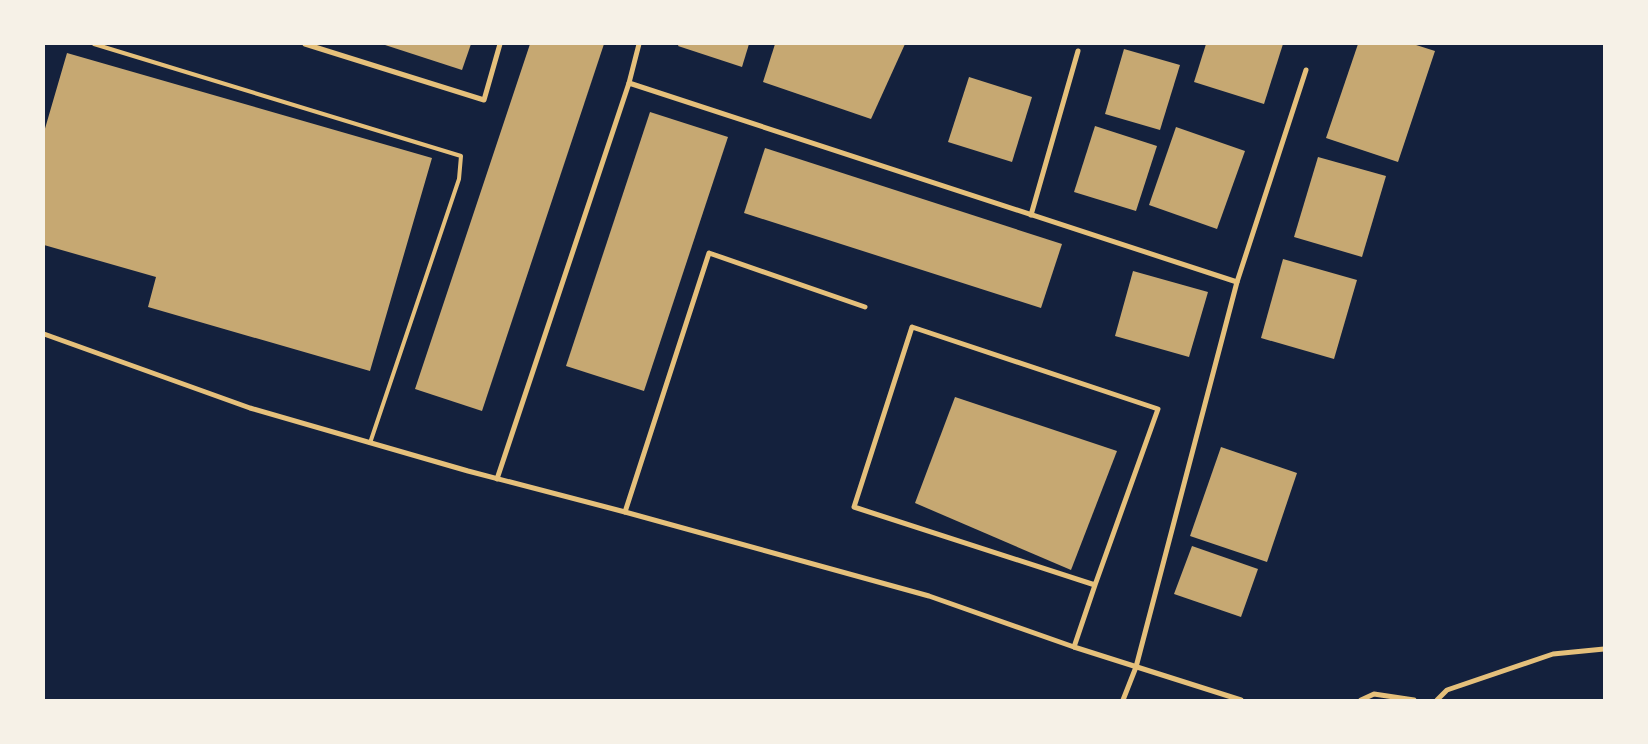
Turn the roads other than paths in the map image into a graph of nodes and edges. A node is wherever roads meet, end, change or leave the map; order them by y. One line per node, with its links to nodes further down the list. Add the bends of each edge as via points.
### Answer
1 (94, 44): 12 (lane, via 461,156 458,178)
2 (304, 44): 3 (street, via 484,100)
3 (500, 44)
4 (639, 44): 7 (street)
5 (1078, 50): 8 (street)
6 (1306, 70): 9 (street)
7 (629, 83): 8 (street); 13 (street)
8 (1031, 215): 9 (street)
9 (1237, 282): 18 (street)
10 (865, 307): 14 (street, via 709,252)
11 (44, 334): 12 (street, via 250,408)
12 (370, 443): 13 (street)
13 (497, 479): 14 (street)
14 (625, 512): 16 (street, via 929,596)
15 (1095, 585): 15 (street, via 1158,409 912,327 854,507); 16 (street)
16 (1074, 646): 18 (street)
17 (1604, 649): 23 (street, via 1553,654 1447,690)
18 (1136, 667): 19 (street); 20 (street)
19 (1123, 700)
20 (1241, 700)
21 (1361, 700): 22 (street, via 1374,694)
22 (1414, 700)
23 (1437, 700)

